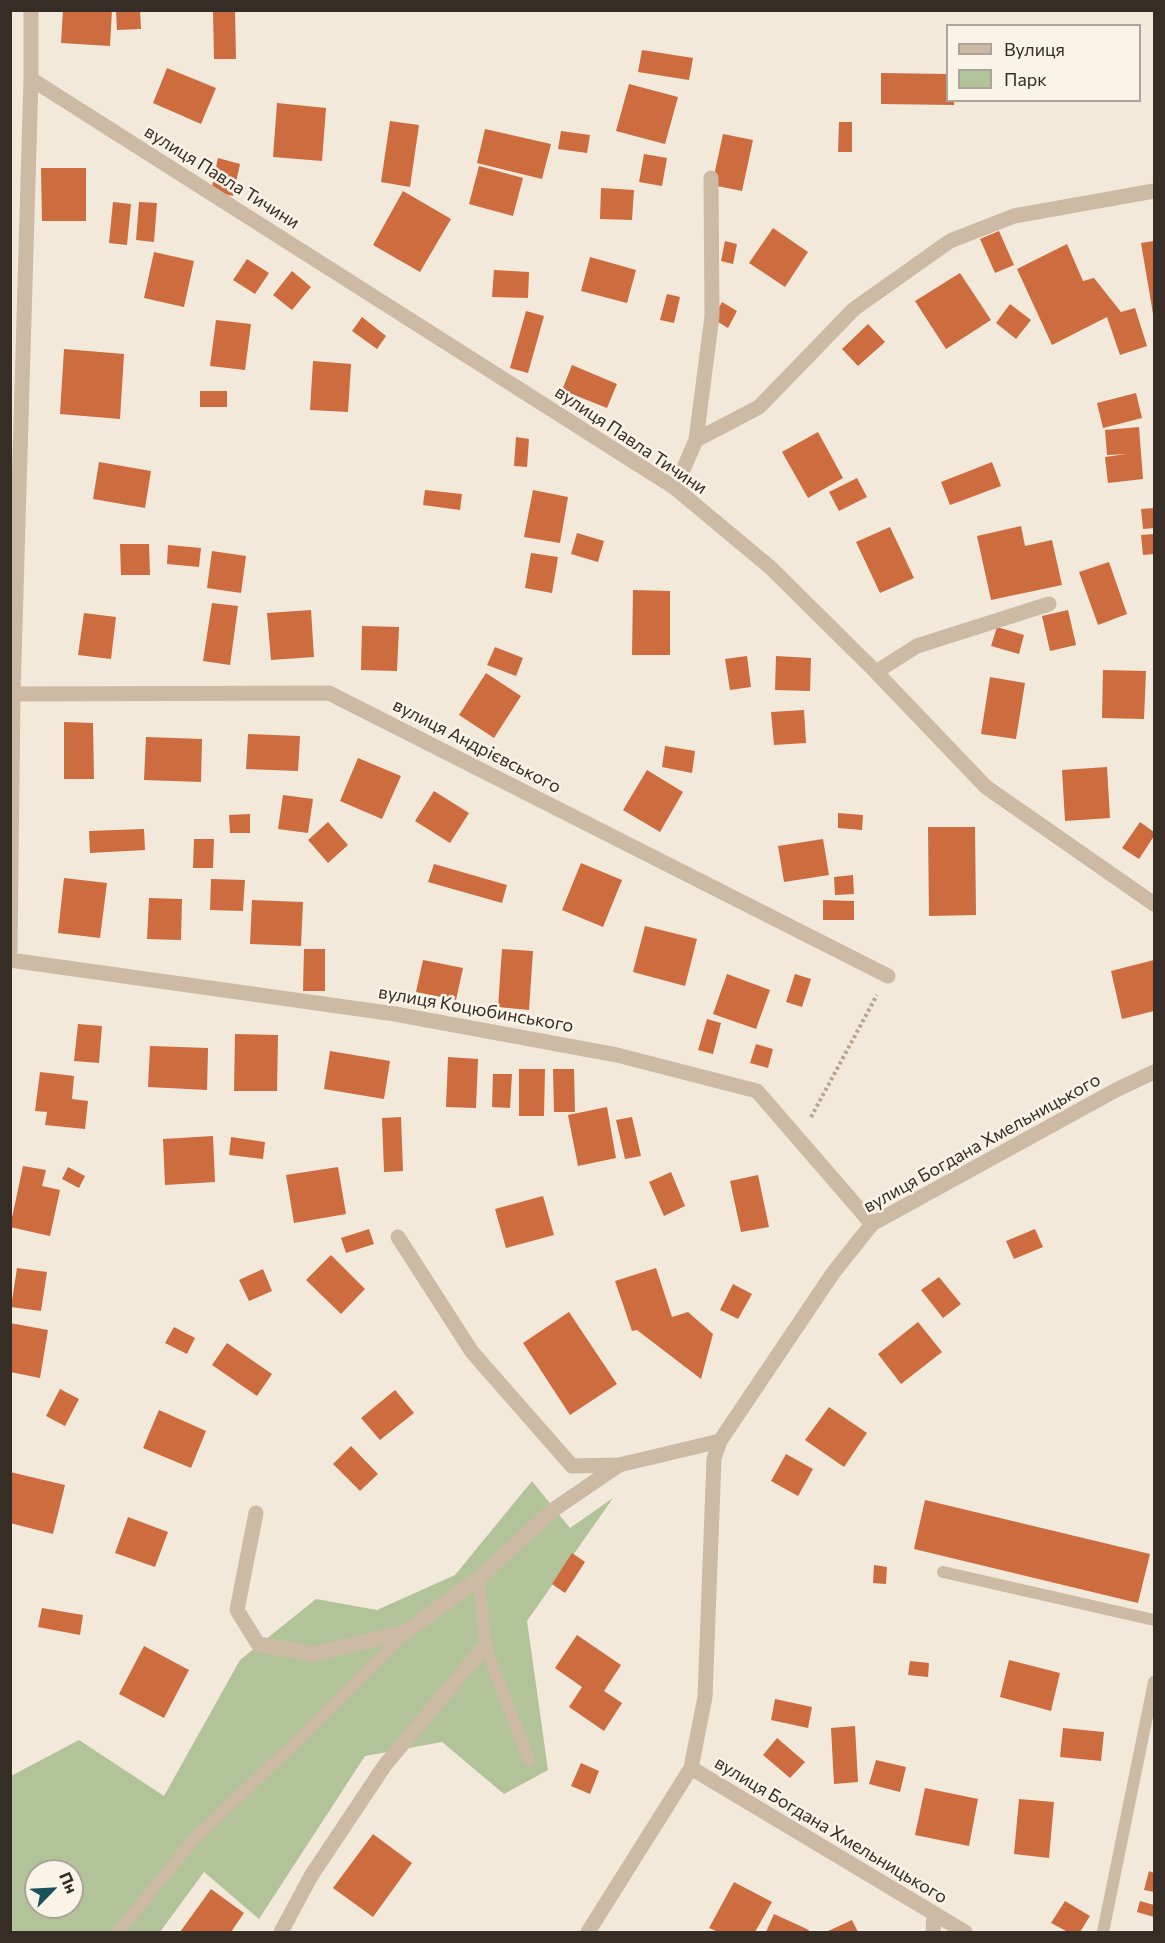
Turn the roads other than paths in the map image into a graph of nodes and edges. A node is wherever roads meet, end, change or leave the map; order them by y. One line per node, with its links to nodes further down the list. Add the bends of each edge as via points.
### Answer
1 (31, 10): 2 (street)
2 (31, 79): 6 (street, вулиця Павла Тичини); 9 (street)
3 (711, 178): 5 (street, via 712,316)
4 (1155, 191): 5 (street, via 1014,216 950,241 854,309 759,407)
5 (696, 440): 6 (street)
6 (675, 488): 8 (street, вулиця Павла Тичини, via 771,568)
7 (1049, 604): 8 (street, via 917,646)
8 (876, 672): 10 (street, вулиця Павла Тичини, via 986,787)
9 (14, 694): 11 (street); 13 (street, вулиця Андрієвського, via 329,693)
10 (1155, 904)
11 (10, 951)
12 (10, 960): 15 (street, вулиця Коцюбинського, via 395,1014 617,1054 757,1091)
13 (888, 976)
14 (1155, 1072): 15 (street, вулиця Богдана Хмельницького)
15 (872, 1224): 17 (street, вулиця Богдана Хмельницького, via 833,1273)
16 (398, 1237): 18 (street, via 472,1352 572,1466)
17 (720, 1442): 18 (street); 27 (street, вулиця Богдана Хмельницького, via 714,1459 705,1697)
18 (619, 1466): 21 (street, via 553,1510)
19 (256, 1513): 23 (street, via 237,1610 258,1644 313,1654)
20 (943, 1572): 22 (lane)
21 (479, 1578): 23 (street); 24 (lane)
22 (1155, 1620)
23 (406, 1632): 29 (lane, via 195,1838)
24 (485, 1646): 26 (lane); 30 (street, via 385,1765 311,1876)
25 (1155, 1682): 34 (lane)
26 (528, 1760)
27 (691, 1768): 28 (street, вулиця Богдана Хмельницького); 31 (street)
28 (934, 1915): 32 (street); 33 (street, вулиця Богдана Хмельницького)
29 (118, 1932)
30 (280, 1932)
31 (588, 1932)
32 (933, 1932)
33 (965, 1932)
34 (1103, 1932)

